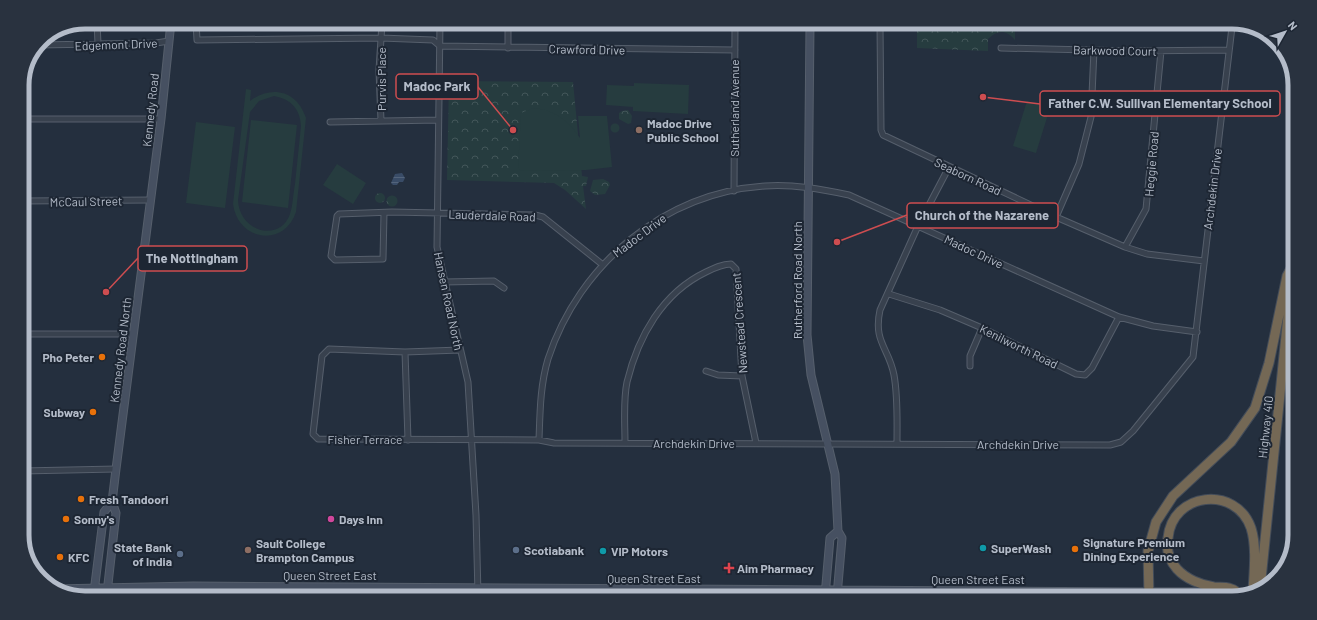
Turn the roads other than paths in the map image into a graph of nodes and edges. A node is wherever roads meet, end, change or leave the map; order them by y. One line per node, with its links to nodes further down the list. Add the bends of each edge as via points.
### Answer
1 (97, 29): 13 (street)
2 (170, 29): 12 (main road, Kennedy Road)
3 (196, 29): 11 (street, Crawford Drive, via 197,40)
4 (382, 29): 11 (street, Purvis Place)
5 (440, 29): 15 (street, Hansen Road North)
6 (508, 29): 16 (street)
7 (735, 29): 18 (street, Sutherland Avenue)
8 (810, 29): 28 (main road, Rutherford Road North)
9 (880, 29): 27 (street, Seaborn Road, via 883,135)
10 (1232, 29): 20 (street, Archdekin Drive)
11 (381, 38): 15 (street, Crawford Drive, via 433,40); 25 (street, Purvis Place)
12 (169, 41): 13 (street, Edgemont Drive); 22 (main road, Kennedy Road)
13 (98, 44): 14 (street, Edgemont Drive)
14 (46, 45)
15 (440, 46): 16 (street, Crawford Drive); 24 (street, Hansen Road North)
16 (508, 48): 18 (street, Crawford Drive)
17 (1001, 48): 19 (street, Barkwood Court)
18 (735, 50): 29 (street, Sutherland Avenue)
19 (1094, 50): 21 (street, Barkwood Court); 34 (street, via 1090,117 1079,164)
20 (1229, 50): 21 (street, Barkwood Court); 37 (street, Archdekin Drive)
21 (1161, 51): 36 (street, Heggie Road, via 1146,209)
22 (161, 118): 23 (street); 30 (main road, Kennedy Road)
23 (29, 119)
24 (438, 120): 25 (street, Purvis Place); 33 (street, Hansen Road North)
25 (381, 121): 26 (street, Purvis Place)
26 (330, 122)
27 (949, 167): 34 (street, Seaborn Road); 35 (street)
28 (807, 187): 29 (street, Madoc Drive, via 765,186); 35 (street, Madoc Drive, via 849,195); 59 (main road, Rutherford Road North, via 807,335 811,375)
29 (734, 191): 38 (street, Madoc Drive, via 706,197 664,215 625,243)
30 (151, 200): 31 (street, McCaul Street); 48 (main road, Kennedy Road North)
31 (29, 201)
32 (384, 213): 32 (street, Lauderdale Road, via 339,214 331,256 333,259 383,260); 33 (street, Lauderdale Road)
33 (437, 214): 38 (street, Lauderdale Road, via 543,217); 40 (street, Hansen Road North, via 437,247)
34 (1056, 217): 36 (street, Seaborn Road)
35 (918, 226): 42 (street); 44 (street, Madoc Drive)
36 (1125, 247): 37 (street, Seaborn Road, via 1147,254)
37 (1204, 261): 46 (street, Archdekin Drive)
38 (603, 265): 56 (street, Madoc Drive, via 578,297 548,359 541,388)
39 (1288, 274): 74 (highway, via 1269,363 1255,408 1231,442 1173,496 1159,515 1148,551)
40 (444, 282): 41 (street, via 494,281); 49 (street, Hansen Road North)
41 (504, 288)
42 (889, 294): 45 (street, Kenilworth Road, via 940,310); 60 (street, via 880,310 878,332 894,374)
43 (1288, 314): 65 (highway, Highway 410)
44 (1119, 318): 45 (street, Kenilworth Road, via 1092,368 1085,375 1076,374); 46 (street, Madoc Drive)
45 (982, 328): 51 (street, via 970,356)
46 (1196, 332): 60 (street, Archdekin Drive, via 1193,357 1133,432 1121,442 1110,445)
47 (29, 334): 48 (street)
48 (133, 334): 61 (main road, Kennedy Road North)
49 (460, 350): 50 (street, Fisher Terrace); 54 (street, Hansen Road North, via 468,382)
50 (405, 352): 55 (street); 55 (street, Fisher Terrace, via 325,352 322,356 313,434 318,439)
51 (970, 366)
52 (706, 372): 53 (street)
53 (742, 376): 57 (street, Newstead Crescent, via 736,269 731,264 723,264 691,279 669,297 654,317 634,358 626,384); 58 (street, Newstead Crescent)
54 (471, 439): 55 (street, Fisher Terrace); 56 (street, Archdekin Drive); 71 (street, Hansen Road North)
55 (408, 440)
56 (539, 440): 57 (street, Archdekin Drive, via 554,443)
57 (625, 443): 58 (street, Archdekin Drive)
58 (756, 443): 59 (street, Archdekin Drive)
59 (829, 443): 60 (street, Archdekin Drive); 64 (main road, Rutherford Road North, via 835,474)
60 (897, 443)
61 (116, 469): 62 (street); 63 (main road, Kennedy Road North)
62 (29, 470)
63 (112, 502): 68 (main road, Kennedy Road North, via 104,512); 69 (main road, Kennedy Road North, via 116,513)
64 (838, 531): 72 (main road, via 830,538); 73 (main road, Rutherford Road North, via 842,538)
65 (1261, 583)
66 (1253, 586): 75 (highway, via 1254,546 1252,530 1245,516 1232,504 1217,499 1201,499 1188,504 1176,514 1170,527 1167,546 1172,562 1182,575 1192,580 1210,586 1231,587)
67 (74, 590): 68 (main road, Queen Street East)
68 (94, 591): 69 (main road, Queen Street East)
69 (107, 591): 70 (main road, Queen Street East, via 193,586)
70 (430, 591)
71 (478, 591)
72 (826, 591)
73 (838, 591)
74 (1149, 591)
75 (1236, 591)

